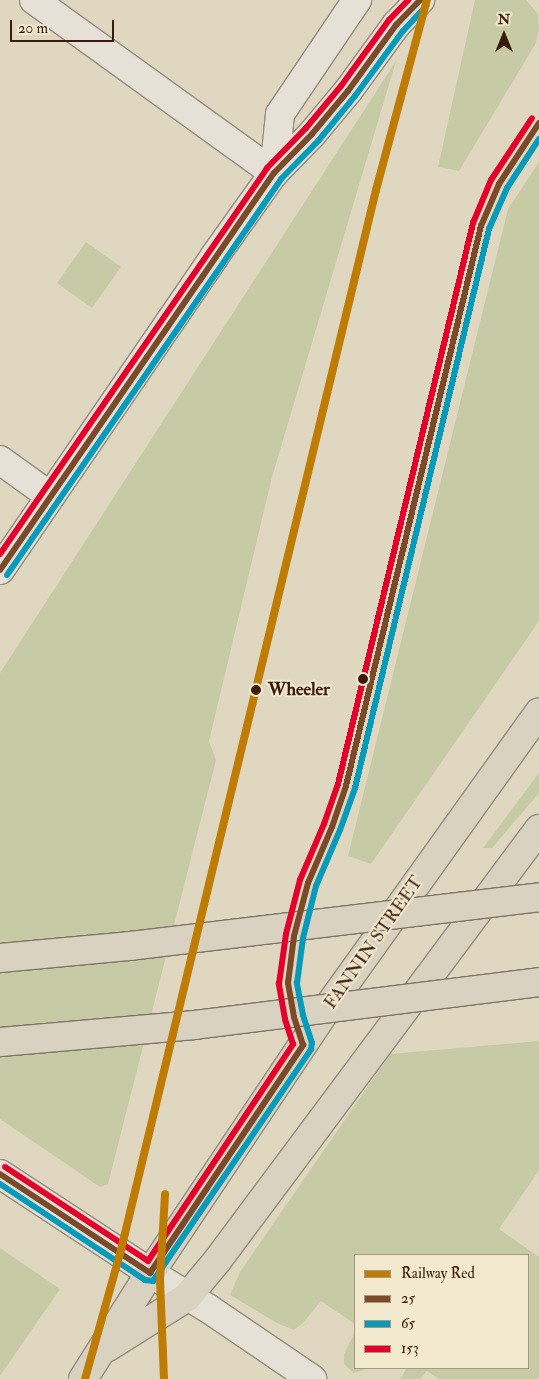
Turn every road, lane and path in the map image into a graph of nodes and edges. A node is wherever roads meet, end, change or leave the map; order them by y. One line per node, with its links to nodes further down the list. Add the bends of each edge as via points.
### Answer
1 (34, 0): 4 (main road)
2 (357, 0): 4 (main road, via 280,114)
3 (420, 0): 4 (main road, via 396,25 312,134)
4 (274, 173): 6 (main road)
5 (0, 460): 6 (main road)
6 (50, 496): 7 (main road)
7 (0, 570)
8 (539, 712): 15 (main road, FANNIN STREET, via 326,1010)
9 (539, 829): 16 (main road)
10 (539, 897): 11 (main road, bridge, via 130,946)
11 (0, 958)
12 (539, 982): 13 (main road, bridge, via 195,1025)
13 (0, 1042)
14 (0, 1174): 15 (main road)
15 (150, 1273): 16 (main road); 17 (main road, FANNIN STREET)
16 (187, 1297): 17 (main road); 19 (main road)
17 (101, 1351): 18 (main road, FANNIN STREET)
18 (83, 1379)
19 (312, 1379)

